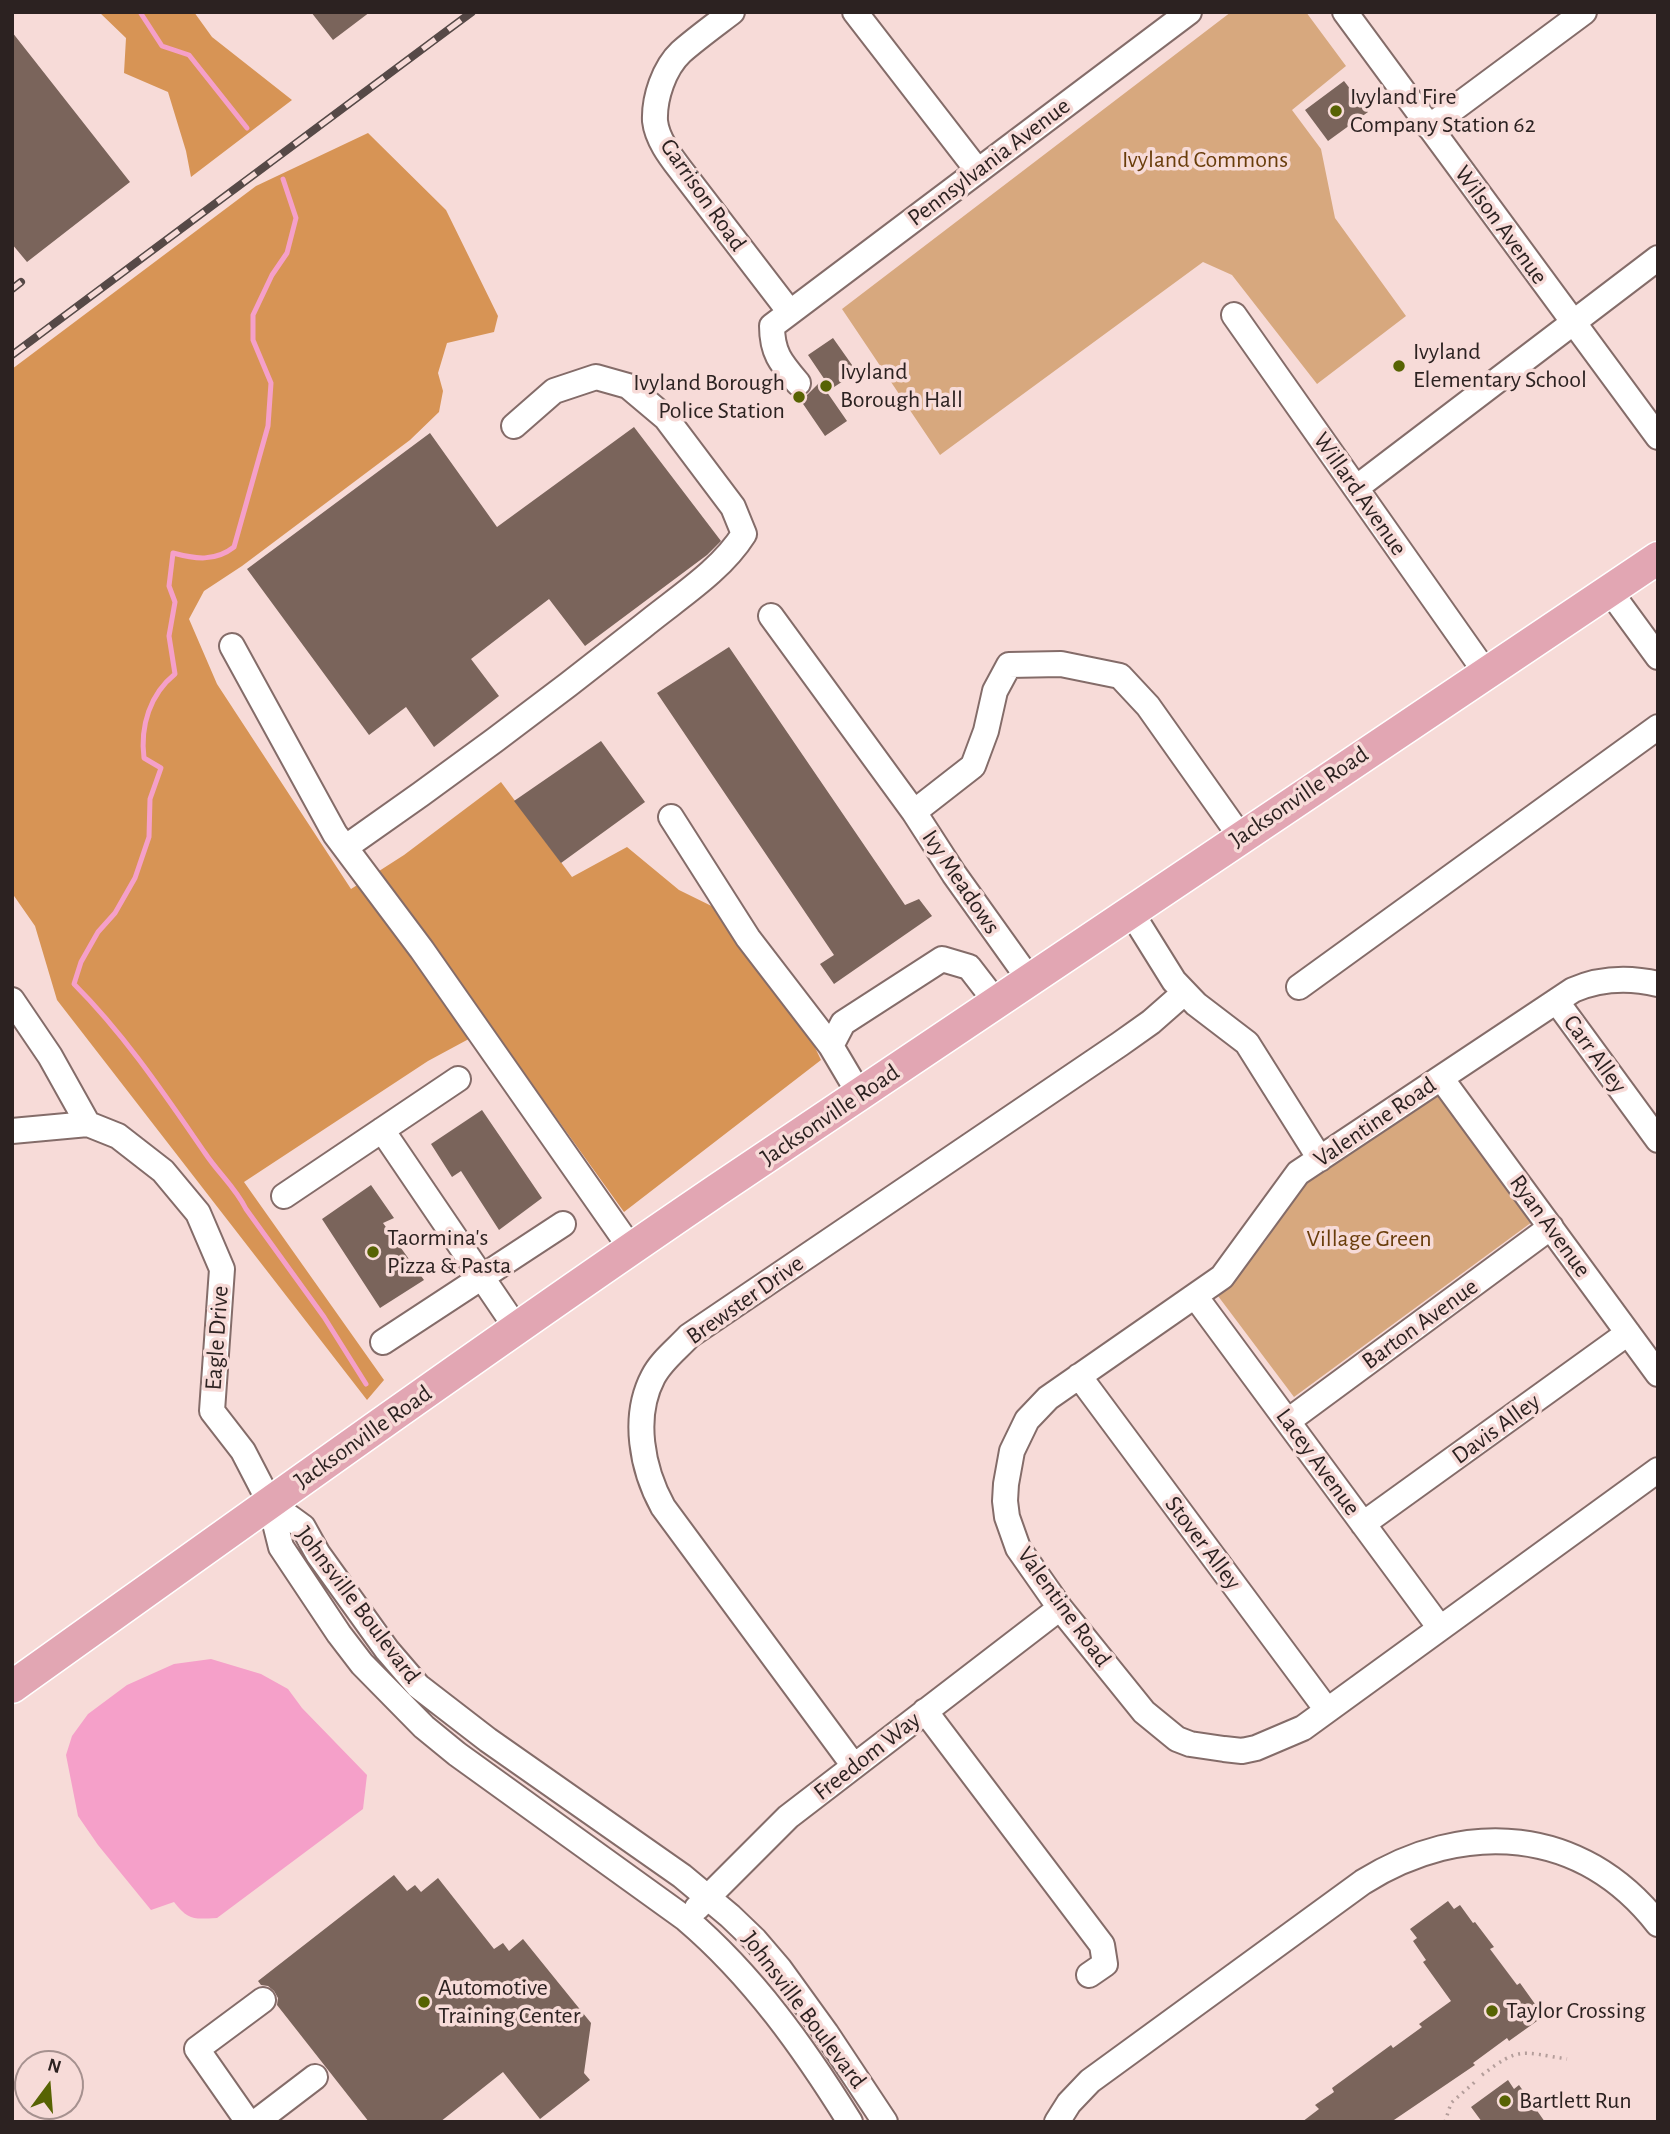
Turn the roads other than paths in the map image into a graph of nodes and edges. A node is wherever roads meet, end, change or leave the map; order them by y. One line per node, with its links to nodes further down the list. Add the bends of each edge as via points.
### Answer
1 (732, 12): 9 (street, Garrison Road, via 670,64 655,122 665,148)
2 (855, 12): 7 (street)
3 (1189, 12): 7 (street, Pennsylvania Avenue)
4 (1345, 12): 6 (street, Wilson Avenue)
5 (1584, 12): 6 (street)
6 (1429, 127): 11 (street, Wilson Avenue)
7 (978, 172): 9 (street, Pennsylvania Avenue)
8 (1658, 258): 11 (street)
9 (789, 311): 12 (street, via 772,326 772,343)
10 (1234, 315): 15 (street, Willard Avenue)
11 (1573, 323): 14 (street, Wilson Avenue); 15 (street)
12 (798, 383)
13 (514, 426): 26 (street, via 554,391 596,377 628,386 666,418 733,507 744,534 731,555 622,642 459,768)
14 (1658, 437)
15 (1356, 488): 21 (street, Willard Avenue)
16 (1658, 558): 17 (main road, Jacksonville Road)
17 (1609, 590): 20 (street); 21 (main road, Jacksonville Road)
18 (771, 616): 23 (street)
19 (232, 646): 26 (street)
20 (1658, 657)
21 (1486, 673): 25 (main road, Jacksonville Road)
22 (1658, 727): 30 (street)
23 (914, 812): 25 (street, Ivy Meadows, via 973,766 995,691 1009,665 1061,664 1120,676 1148,706); 28 (street, Ivy Meadows)
24 (671, 817): 35 (street, via 748,938)
25 (1240, 836): 27 (main road, Jacksonville Road)
26 (346, 847): 47 (street)
27 (1131, 912): 28 (main road, Jacksonville Road); 31 (street)
28 (1029, 979): 33 (main road, Jacksonville Road)
29 (1658, 984): 34 (street, Valentine Road, via 1628,979 1591,982)
30 (1299, 987)
31 (1184, 993): 43 (street, via 1247,1043); 64 (street, Brewster Drive, via 1120,1044 689,1336 653,1376 641,1429 654,1491)
32 (12, 1000): 39 (street)
33 (996, 1002): 35 (street, via 969,967 942,959 843,1023); 38 (main road, Jacksonville Road)
34 (1556, 1002): 36 (street, Valentine Road); 42 (street, Carr Alley)
35 (831, 1046): 38 (street)
36 (1441, 1078): 43 (street, Valentine Road); 46 (street, Ryan Avenue)
37 (458, 1079): 40 (street)
38 (860, 1095): 47 (main road, Jacksonville Road)
39 (88, 1124): 41 (street, Eagle Drive); 57 (street, Eagle Drive, via 118,1136 154,1164 198,1213 222,1269 212,1411 243,1451)
40 (382, 1130): 44 (street); 48 (street)
41 (12, 1131)
42 (1658, 1140)
43 (1320, 1159): 49 (street, Valentine Road, via 1298,1173 1222,1276)
44 (284, 1196)
45 (563, 1224): 48 (street)
46 (1551, 1227): 51 (street, Ryan Avenue); 55 (street, Barton Avenue)
47 (632, 1250): 50 (main road, Jacksonville Road)
48 (483, 1279): 50 (street); 52 (street)
49 (1195, 1296): 54 (street, Valentine Road); 55 (street, Lacey Avenue)
50 (517, 1329): 57 (main road, Jacksonville Road)
51 (1628, 1333): 53 (street, Ryan Avenue); 58 (street, Davis Alley)
52 (383, 1342)
53 (1658, 1374)
54 (1079, 1376): 59 (street, Valentine Road, via 1027,1420 1012,1451 1006,1484 1007,1517 1018,1548); 62 (street, Stover Alley)
55 (1288, 1421): 58 (street, Lacey Avenue)
56 (1658, 1470): 60 (street, Valentine Road)
57 (270, 1503): 61 (main road, Jacksonville Road); 65 (street, Johnsville Boulevard, via 303,1527 387,1650 418,1686); 66 (street, Johnsville Boulevard, via 281,1547 346,1644 389,1692 457,1754)
58 (1363, 1524): 60 (street, Lacey Avenue)
59 (1060, 1608): 62 (street, Valentine Road, via 1144,1712 1184,1741 1242,1751 1256,1748 1303,1728); 63 (street, Freedom Way)
60 (1440, 1628): 62 (street, Valentine Road)
61 (12, 1688)
62 (1327, 1710)
63 (925, 1711): 64 (street, Freedom Way); 68 (street, via 1102,1945 1105,1964)
64 (853, 1766): 65 (street, Freedom Way, via 788,1817)
65 (708, 1897): 66 (street, Freedom Way); 74 (street, Johnsville Boulevard, via 779,1968)
66 (686, 1919): 73 (street, Johnsville Boulevard, via 715,1943 756,1989)
67 (1658, 1924): 75 (street, via 1617,1883 1550,1849 1494,1841 1422,1852 1363,1882 1090,2081)
68 (1089, 1975)
69 (263, 2000): 71 (street, via 197,2049)
70 (316, 2077): 72 (street)
71 (248, 2122)
72 (256, 2122)
73 (850, 2122)
74 (886, 2122)
75 (1057, 2122)

